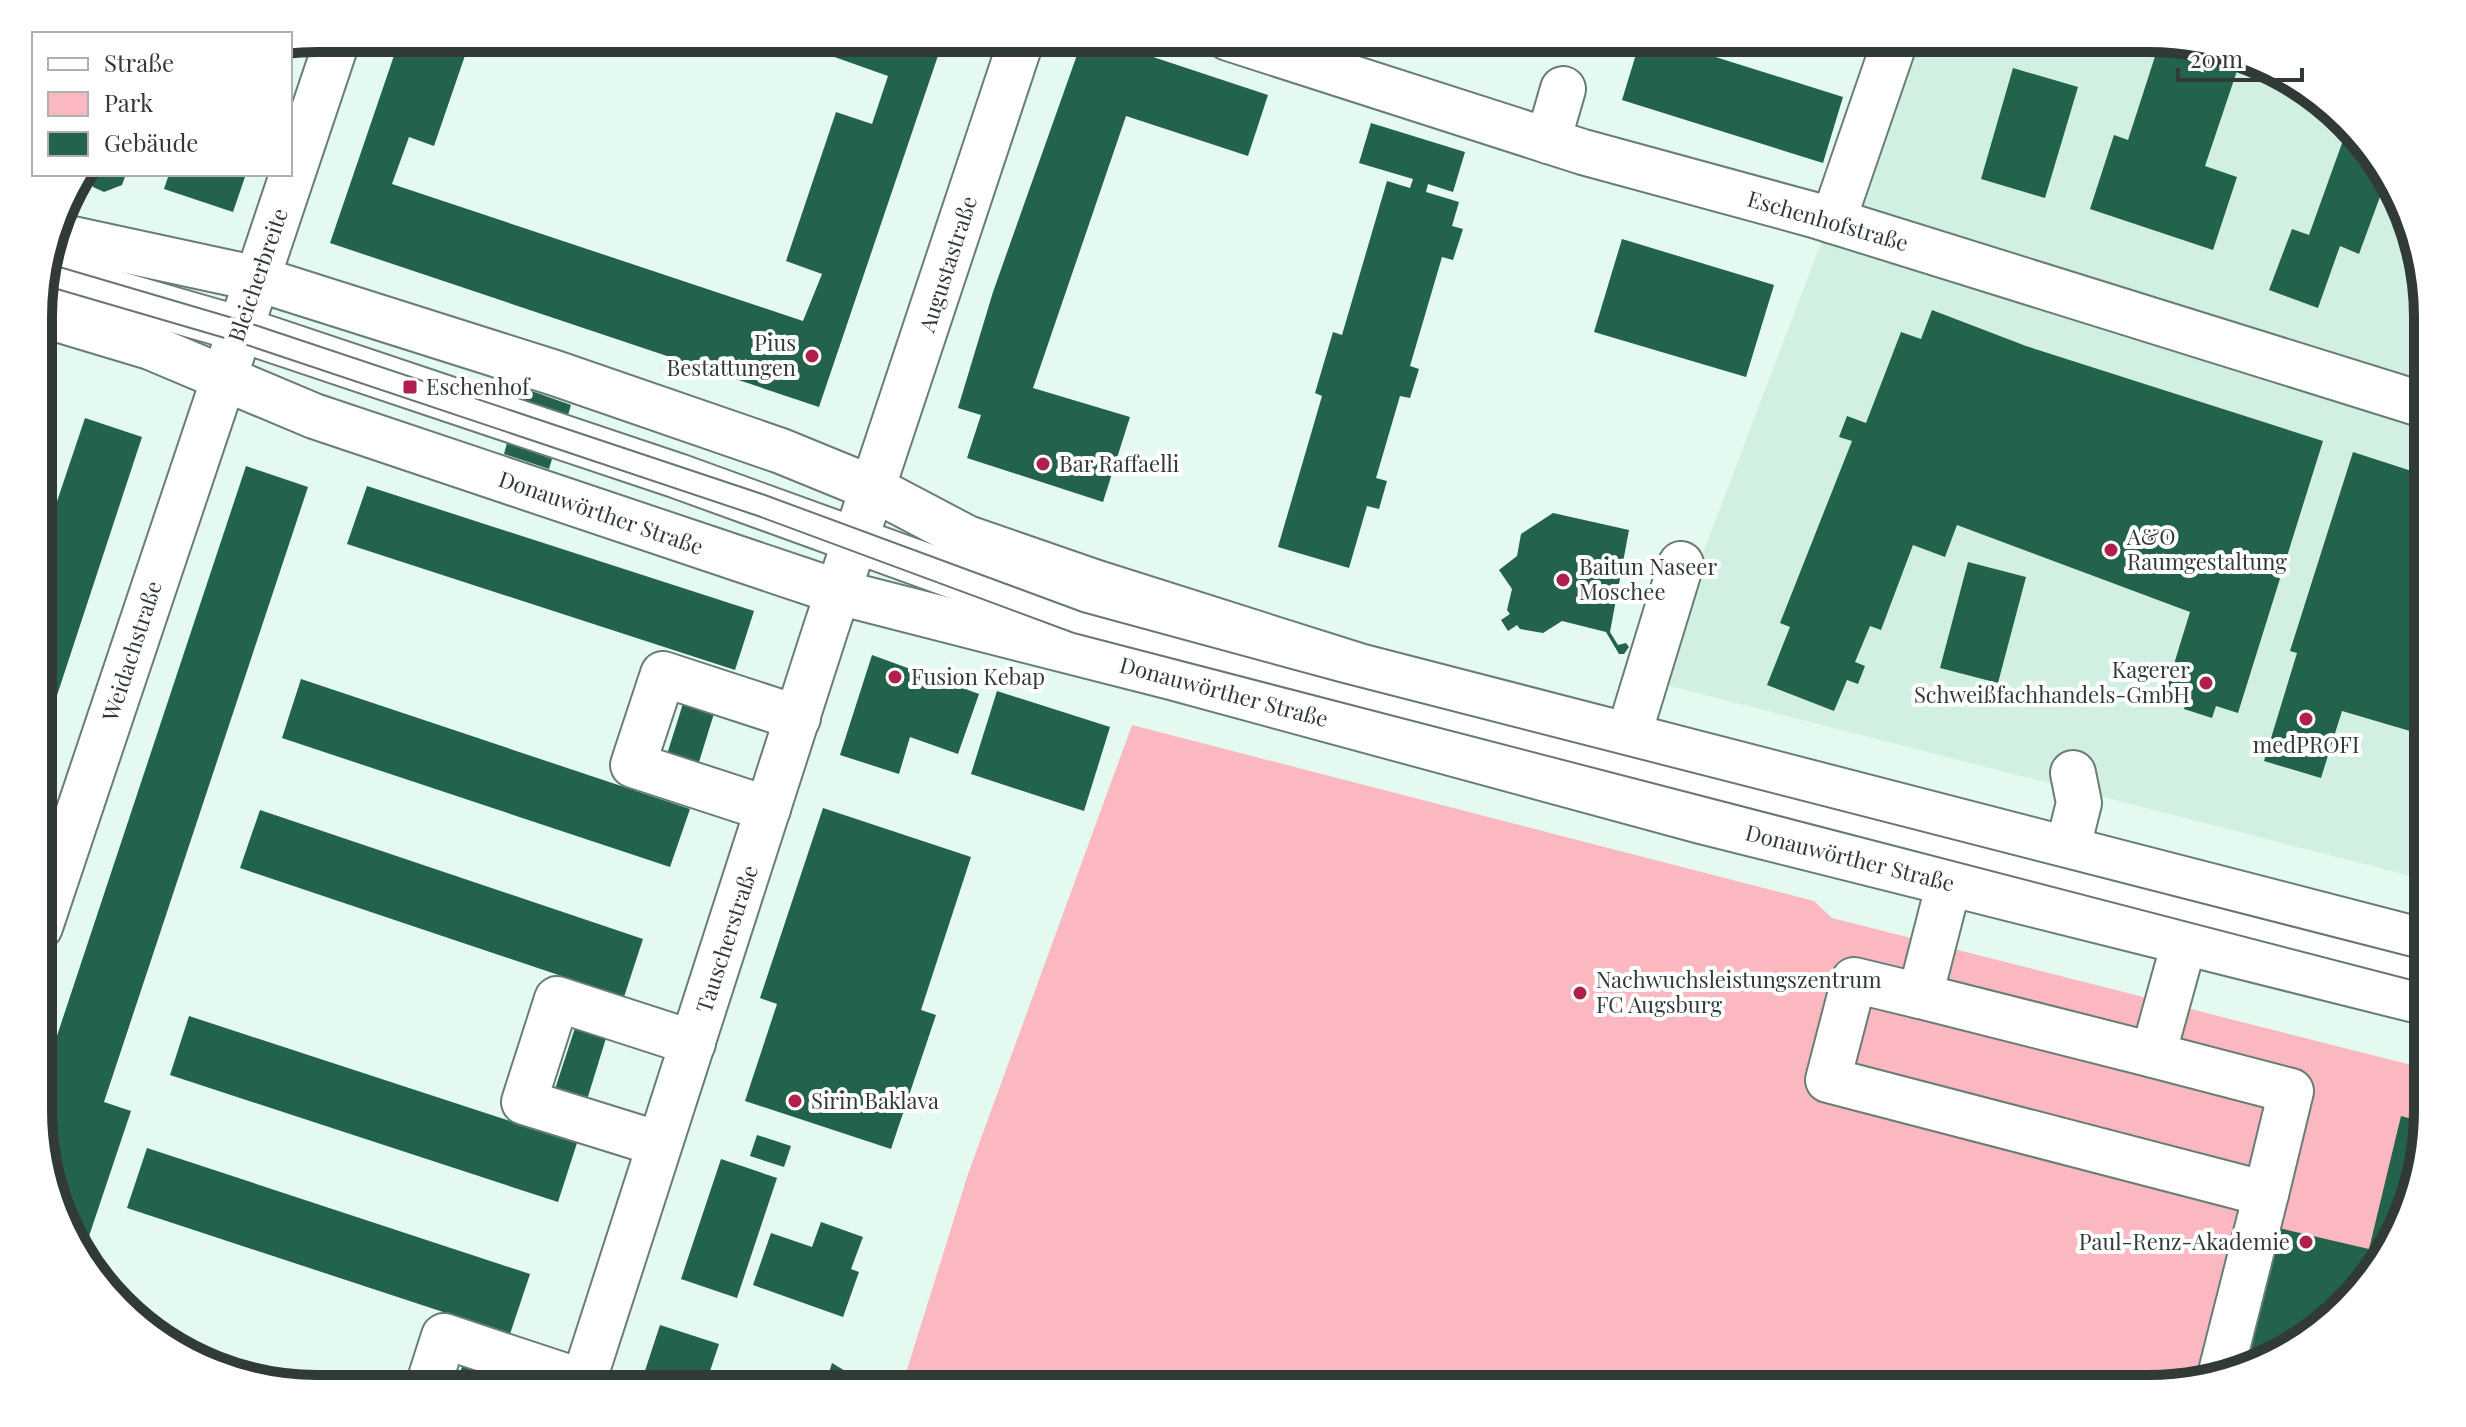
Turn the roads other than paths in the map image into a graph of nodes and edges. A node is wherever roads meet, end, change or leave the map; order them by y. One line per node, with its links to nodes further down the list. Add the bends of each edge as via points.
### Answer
1 (1277, 52): 6 (main road, Eschenhofstraße)
2 (1891, 52): 7 (main road)
3 (333, 53): 10 (main road, Bleicherbreite)
4 (1017, 53): 15 (main road, Augustastraße)
5 (1563, 89): 6 (main road)
6 (1548, 141): 7 (main road, Eschenhofstraße)
7 (1833, 221): 14 (main road, Eschenhofstraße)
8 (64, 237): 10 (main road)
9 (55, 276): 12 (main road)
10 (258, 279): 12 (main road, Bleicherbreite); 15 (main road, via 585,383)
11 (52, 318): 13 (main road, Donauwörther Straße)
12 (240, 329): 13 (main road, Bleicherbreite); 16 (main road)
13 (224, 375): 18 (main road, Donauwörther Straße, via 314,416); 25 (main road, Weidachstraße)
14 (2413, 402)
15 (874, 489): 16 (main road, Tauscherstraße); 20 (main road, via 967,538 1097,583 1359,666)
16 (856, 541): 18 (main road, Tauscherstraße); 28 (main road, via 1078,621)
17 (1681, 564): 20 (main road)
18 (838, 592): 19 (main road, Tauscherstraße); 24 (main road, Donauwörther Straße)
19 (798, 718): 22 (main road, Tauscherstraße); 22 (main road, via 663,674 633,765)
20 (1628, 737): 23 (main road)
21 (2073, 773): 23 (main road, via 2079,803)
22 (768, 809): 31 (main road, Tauscherstraße)
23 (2067, 851): 26 (main road)
24 (1949, 883): 27 (main road, Donauwörther Straße); 29 (main road)
25 (52, 891)
26 (2413, 938)
27 (2184, 943): 30 (main road, Donauwörther Straße); 32 (main road)
28 (2413, 967)
29 (1920, 996): 32 (main road); 34 (main road, via 1854,980 1828,1080)
30 (2413, 1000)
31 (693, 1043): 33 (main road, Tauscherstraße); 33 (main road, via 557,999 524,1102)
32 (2153, 1055): 34 (main road, via 2291,1091)
33 (659, 1144): 38 (main road, Tauscherstraße)
34 (2266, 1194): 35 (main road)
35 (2223, 1364)
36 (432, 1375): 37 (main road, via 444,1336)
37 (551, 1375)
38 (586, 1375)

